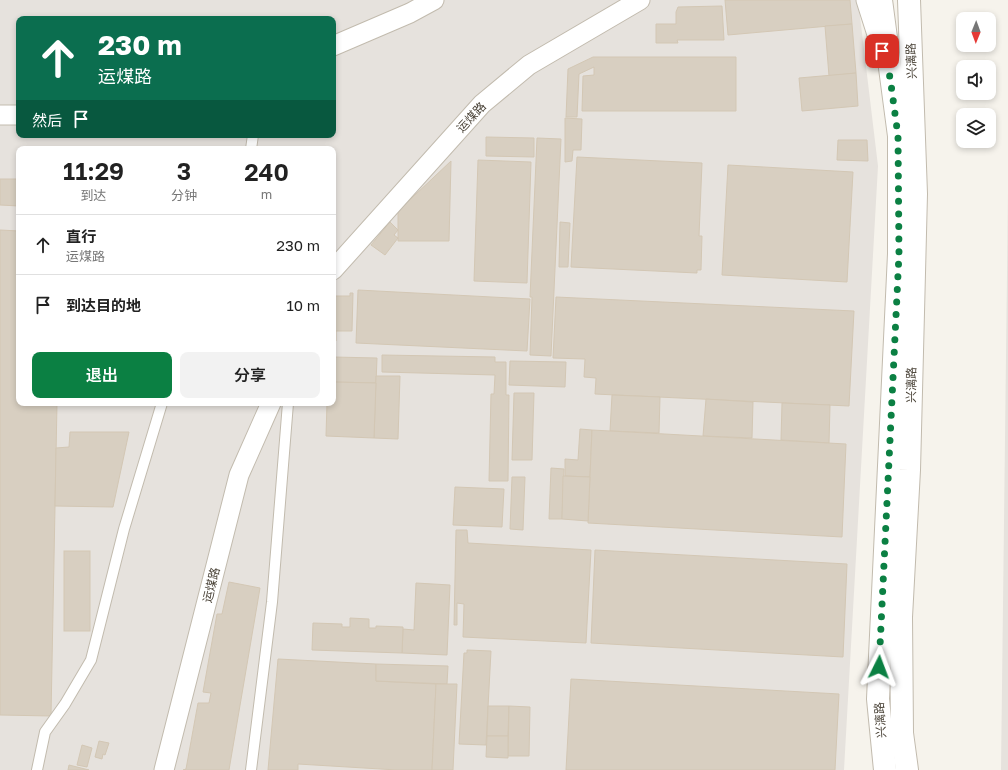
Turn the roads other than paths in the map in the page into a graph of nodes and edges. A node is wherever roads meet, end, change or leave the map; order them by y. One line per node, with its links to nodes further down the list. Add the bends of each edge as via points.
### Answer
1 (434, 0): 6 (street)
2 (640, 0): 10 (street, 运煤路, via 529,65 482,104)
3 (866, 0): 7 (street)
4 (881, 0): 7 (street, 兴漓路)
5 (909, 0): 18 (street, 兴漓路, via 916,194 909,470 901,617 902,733)
6 (336, 45)
7 (890, 77): 17 (street, 兴漓路, via 898,136 899,254 878,698)
8 (0, 115): 9 (street)
9 (16, 115)
10 (336, 267)
11 (161, 406): 14 (lane, via 124,529 91,660 45,732)
12 (269, 406): 15 (street, 运煤路, via 240,475)
13 (288, 406): 16 (lane, via 272,602)
14 (37, 770)
15 (164, 770)
16 (251, 770)
17 (885, 770)
18 (907, 770)

